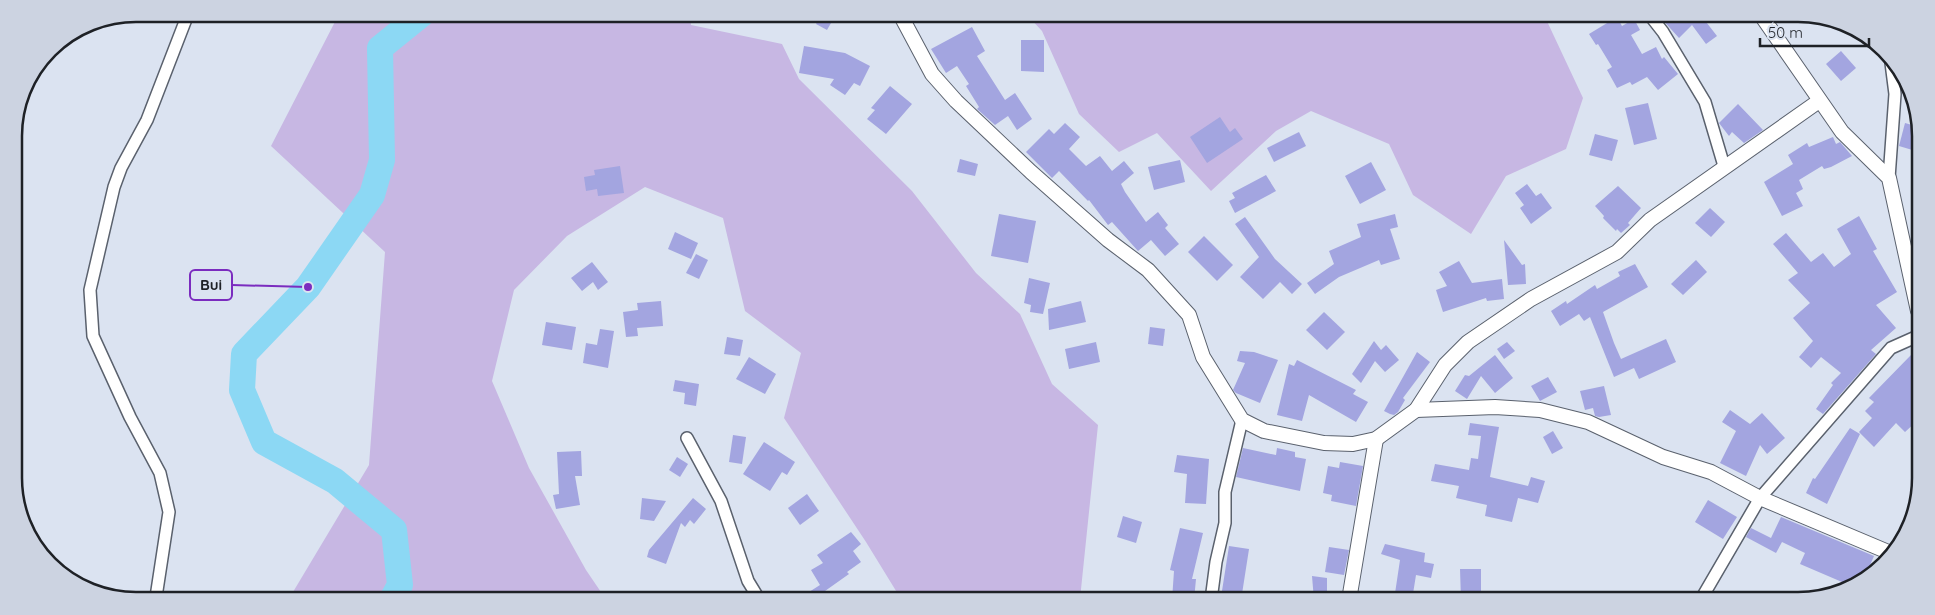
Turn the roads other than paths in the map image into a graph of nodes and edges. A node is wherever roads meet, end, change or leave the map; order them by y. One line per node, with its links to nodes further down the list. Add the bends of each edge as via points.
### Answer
1 (185, 22): 17 (street, via 146,120 117,178 90,290 94,336 130,417 160,473 169,512)
2 (904, 22): 12 (street, via 932,74 956,101 1101,234 1148,270 1189,315 1203,357)
3 (1655, 22): 7 (street, via 1705,102)
4 (1767, 22): 6 (street)
5 (1892, 72): 8 (street, via 1895,94)
6 (1819, 101): 7 (street); 8 (street, via 1842,132)
7 (1724, 166): 11 (street, via 1650,220 1617,252 1531,299 1468,342 1445,365)
8 (1889, 178): 9 (street)
9 (1912, 287)
10 (1912, 339): 15 (street, via 1891,348)
11 (1416, 410): 14 (street); 15 (street, via 1495,407 1540,410 1588,422 1663,457 1711,472)
12 (1242, 420): 14 (street, via 1264,431 1324,443 1353,444); 19 (street, via 1225,492 1225,523)
13 (687, 438): 18 (street, via 721,501 748,581)
14 (1376, 439): 20 (street)
15 (1760, 498): 16 (street); 21 (street)
16 (1886, 551)
17 (157, 592)
18 (755, 592)
19 (1212, 592)
20 (1350, 592)
21 (1705, 592)

